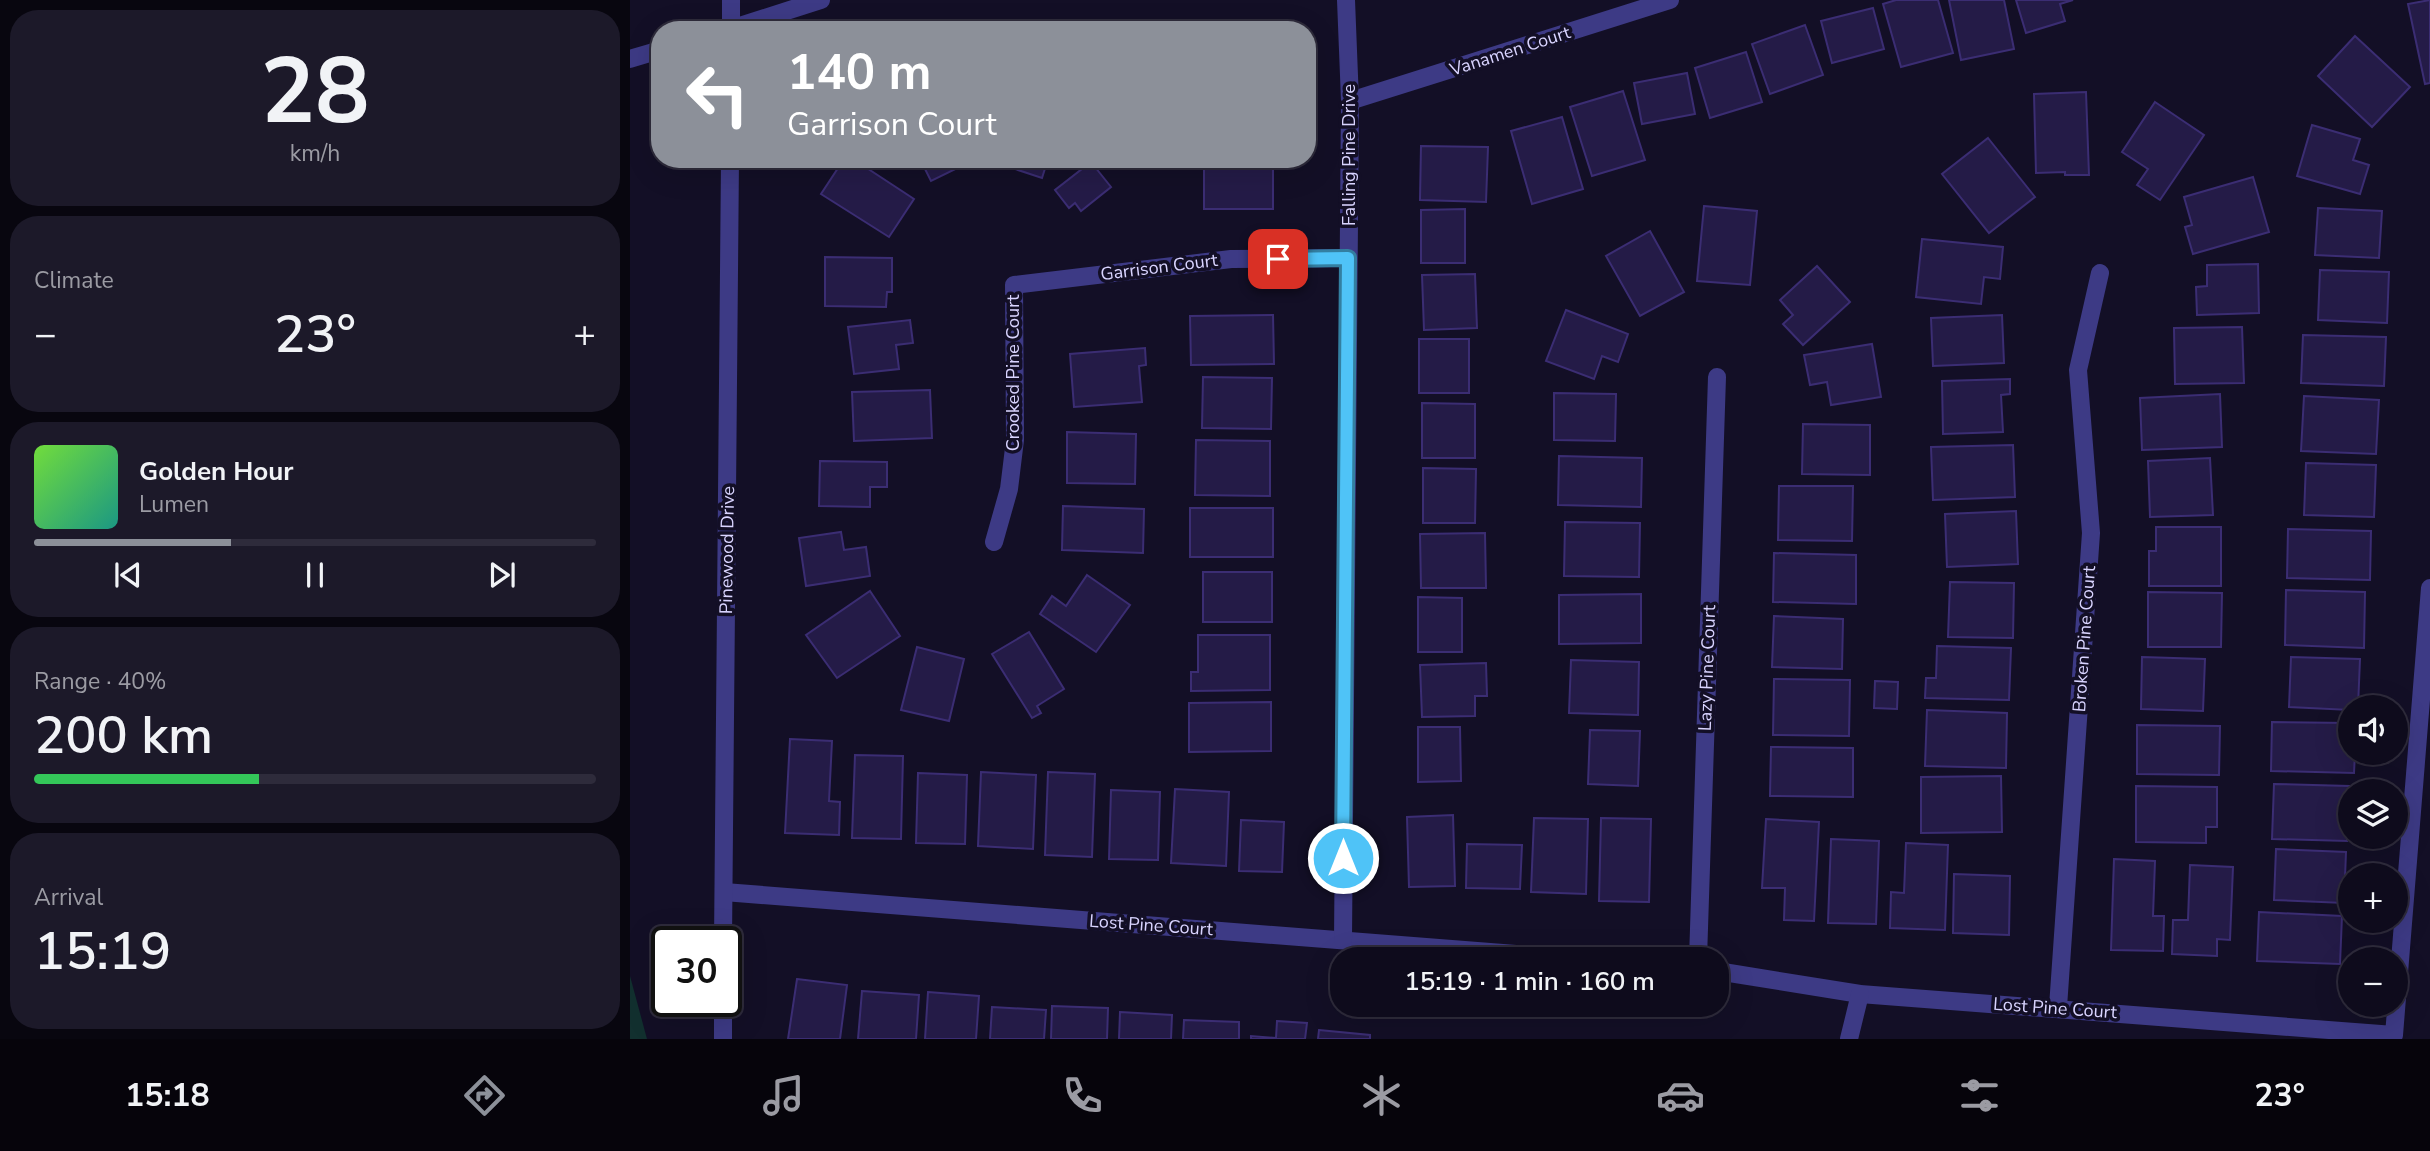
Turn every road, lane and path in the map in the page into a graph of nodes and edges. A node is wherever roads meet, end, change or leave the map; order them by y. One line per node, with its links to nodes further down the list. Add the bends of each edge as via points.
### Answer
1 (731, 0): 5 (street)
2 (821, 0): 6 (street)
3 (1346, 0): 9 (street, Falling Pine Drive)
4 (1670, 0): 9 (street, Vanamen Court)
5 (730, 21)
6 (755, 21)
7 (651, 53): 8 (street)
8 (630, 59)
9 (1350, 101): 11 (street, Falling Pine Drive)
10 (730, 168): 17 (street, Pinewood Drive)
11 (1348, 258): 13 (street, Garrison Court, via 1231,259); 19 (street, Falling Pine Drive)
12 (2100, 272): 24 (street, Broken Pine Court, via 2078,370 2091,533)
13 (1014, 285): 15 (street, Crooked Pine Court, via 1015,440 1009,489)
14 (1717, 377): 21 (street, Lazy Pine Court)
15 (994, 542)
16 (2430, 588): 24 (street, Lost Pine Court, via 2394,1035)
17 (723, 892): 18 (street, Pinewood Drive); 19 (street, Lost Pine Court)
18 (723, 926)
19 (1343, 940): 20 (street, Lost Pine Court)
20 (1430, 947)
21 (1698, 947)
22 (1729, 973): 23 (street, Lost Pine Court)
23 (1860, 994): 24 (street, Lost Pine Court); 27 (street)
24 (2058, 1007)
25 (723, 1017): 26 (street)
26 (723, 1039)
27 (1849, 1039)

